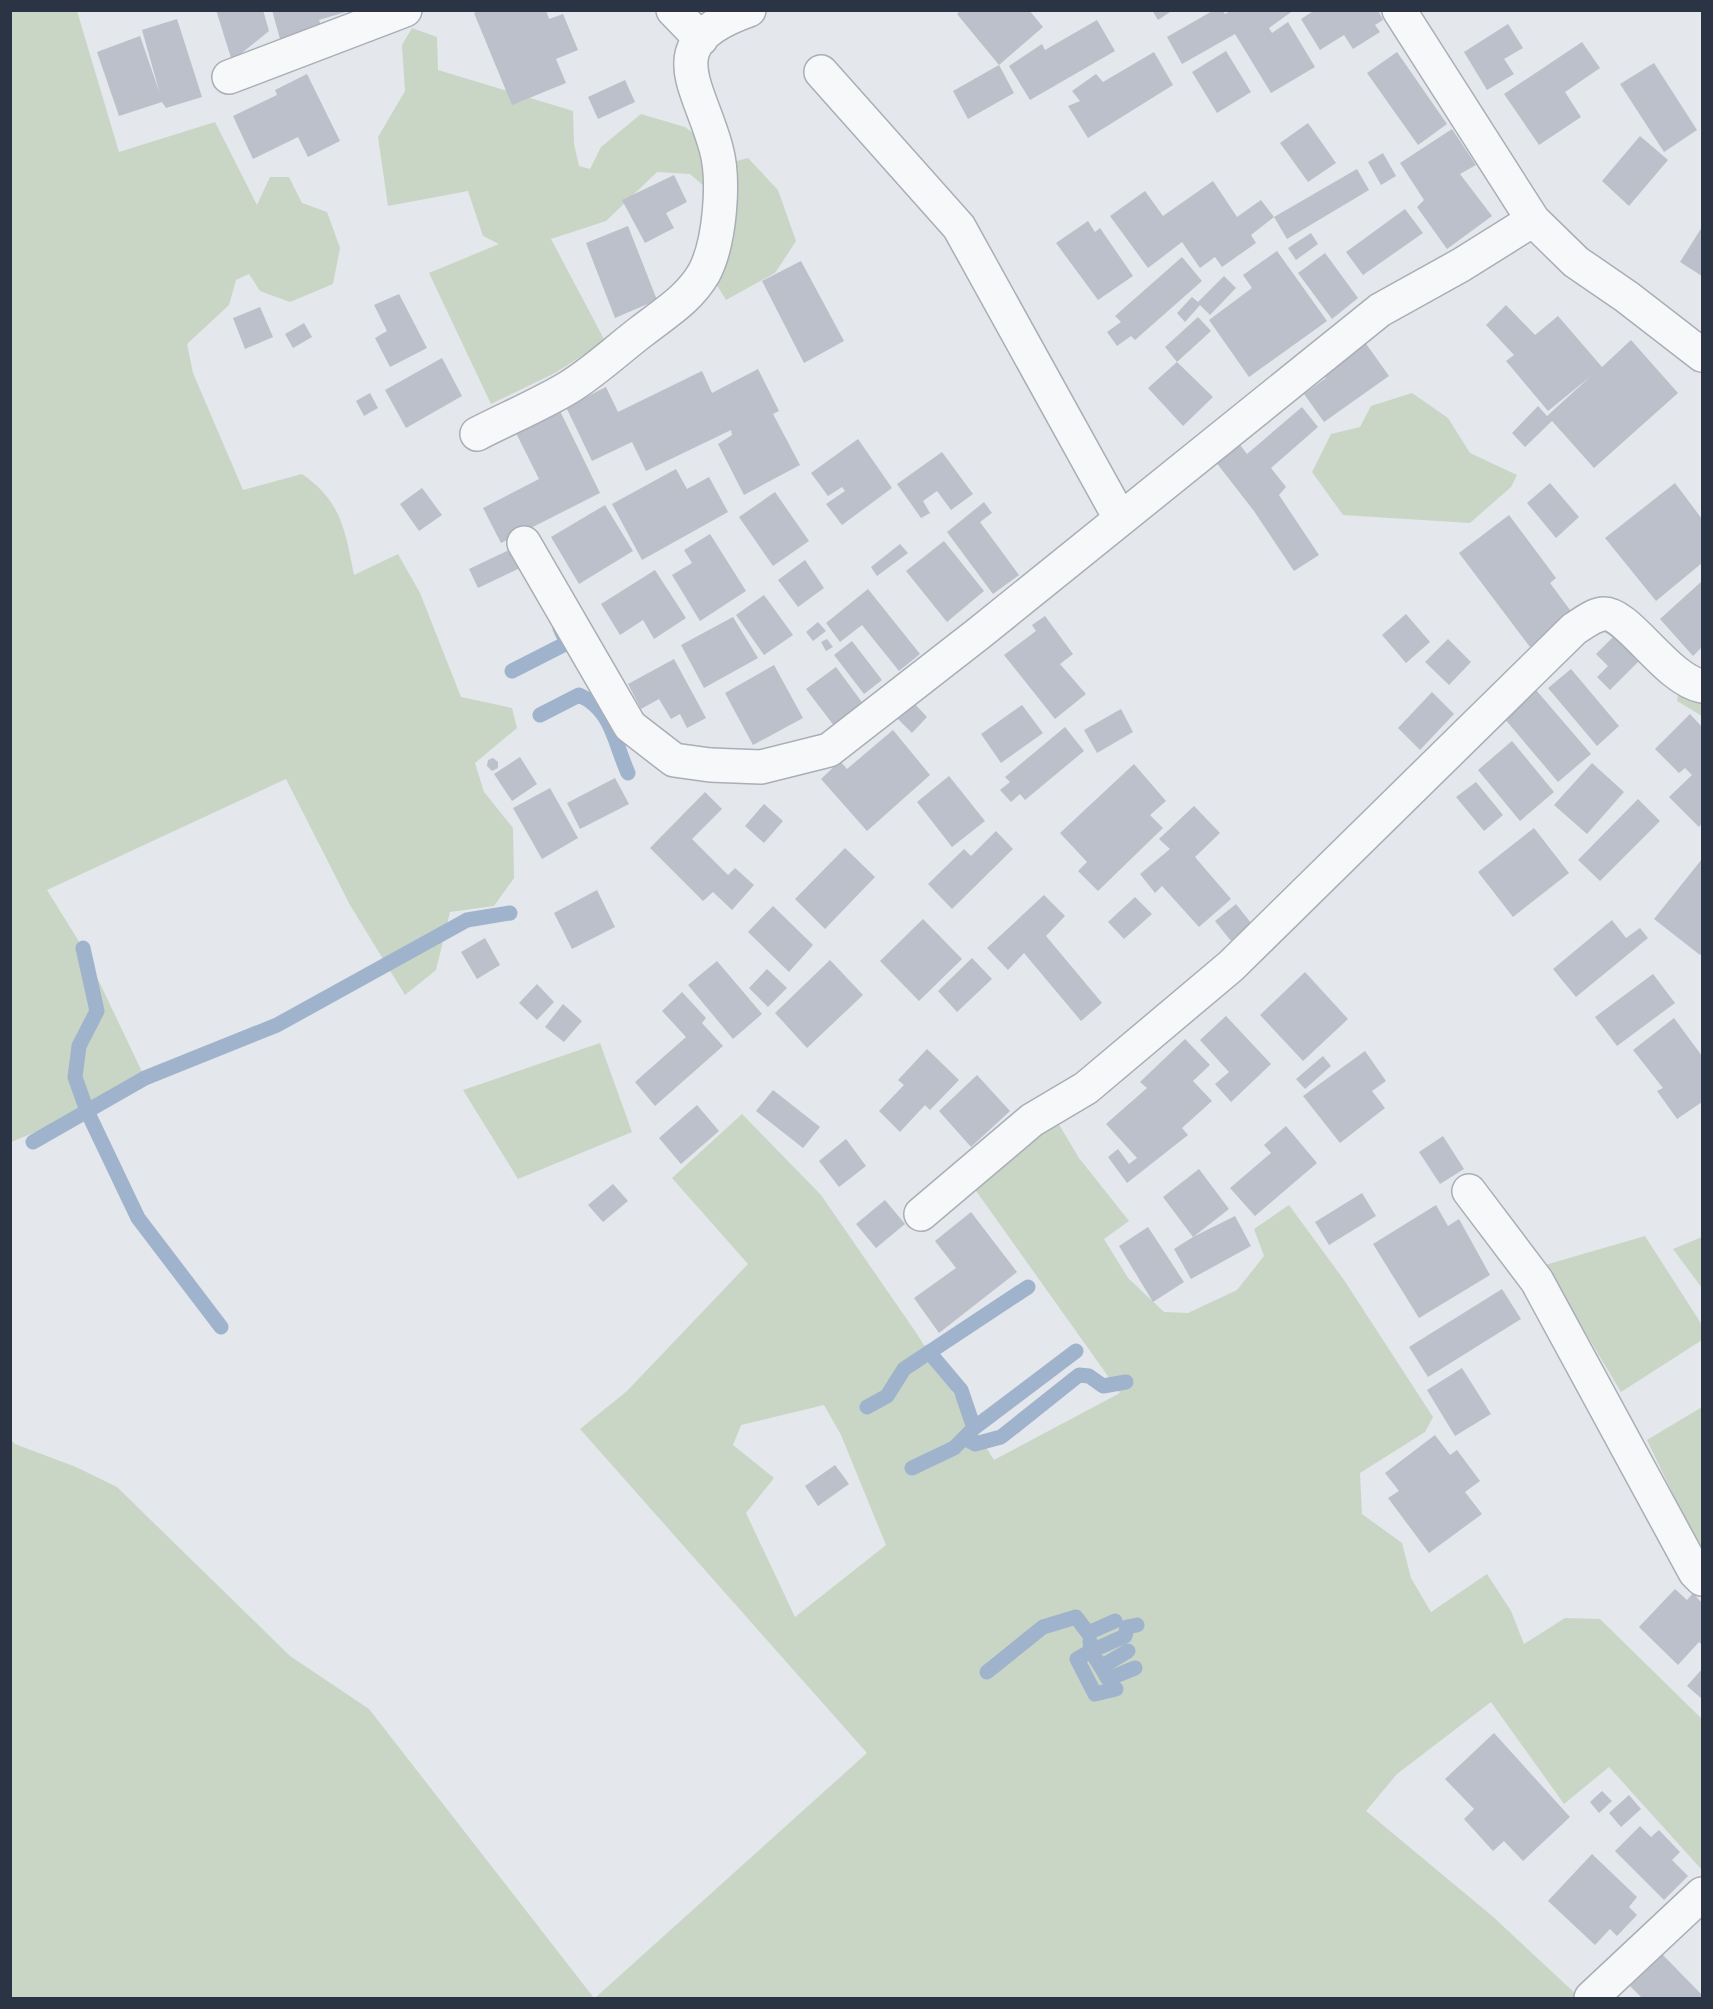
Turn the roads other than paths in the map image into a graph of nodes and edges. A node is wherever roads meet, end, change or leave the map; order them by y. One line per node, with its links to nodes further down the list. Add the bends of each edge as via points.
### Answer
1 (405, 10): 7 (street)
2 (673, 10): 5 (street)
3 (749, 10): 5 (street, via 709,29)
4 (1399, 10): 8 (street)
5 (701, 39): 10 (street, via 692,56 692,84 716,148 721,196 705,270 689,295 567,388)
6 (821, 72): 11 (street, via 959,227)
7 (229, 77)
8 (1533, 220): 9 (street, via 1576,262); 11 (street, via 1380,310)
9 (1702, 355)
10 (477, 434)
11 (1120, 518): 12 (street, via 829,750 761,767 674,760 630,726)
12 (524, 543)
13 (1702, 686): 15 (street, via 1682,679 1616,616 1599,614 1574,629 1231,966 1086,1088 1032,1120)
14 (1469, 1191): 16 (street, via 1537,1281)
15 (921, 1214)
16 (1702, 1579)
17 (1702, 1894): 18 (street)
18 (1591, 1998)

